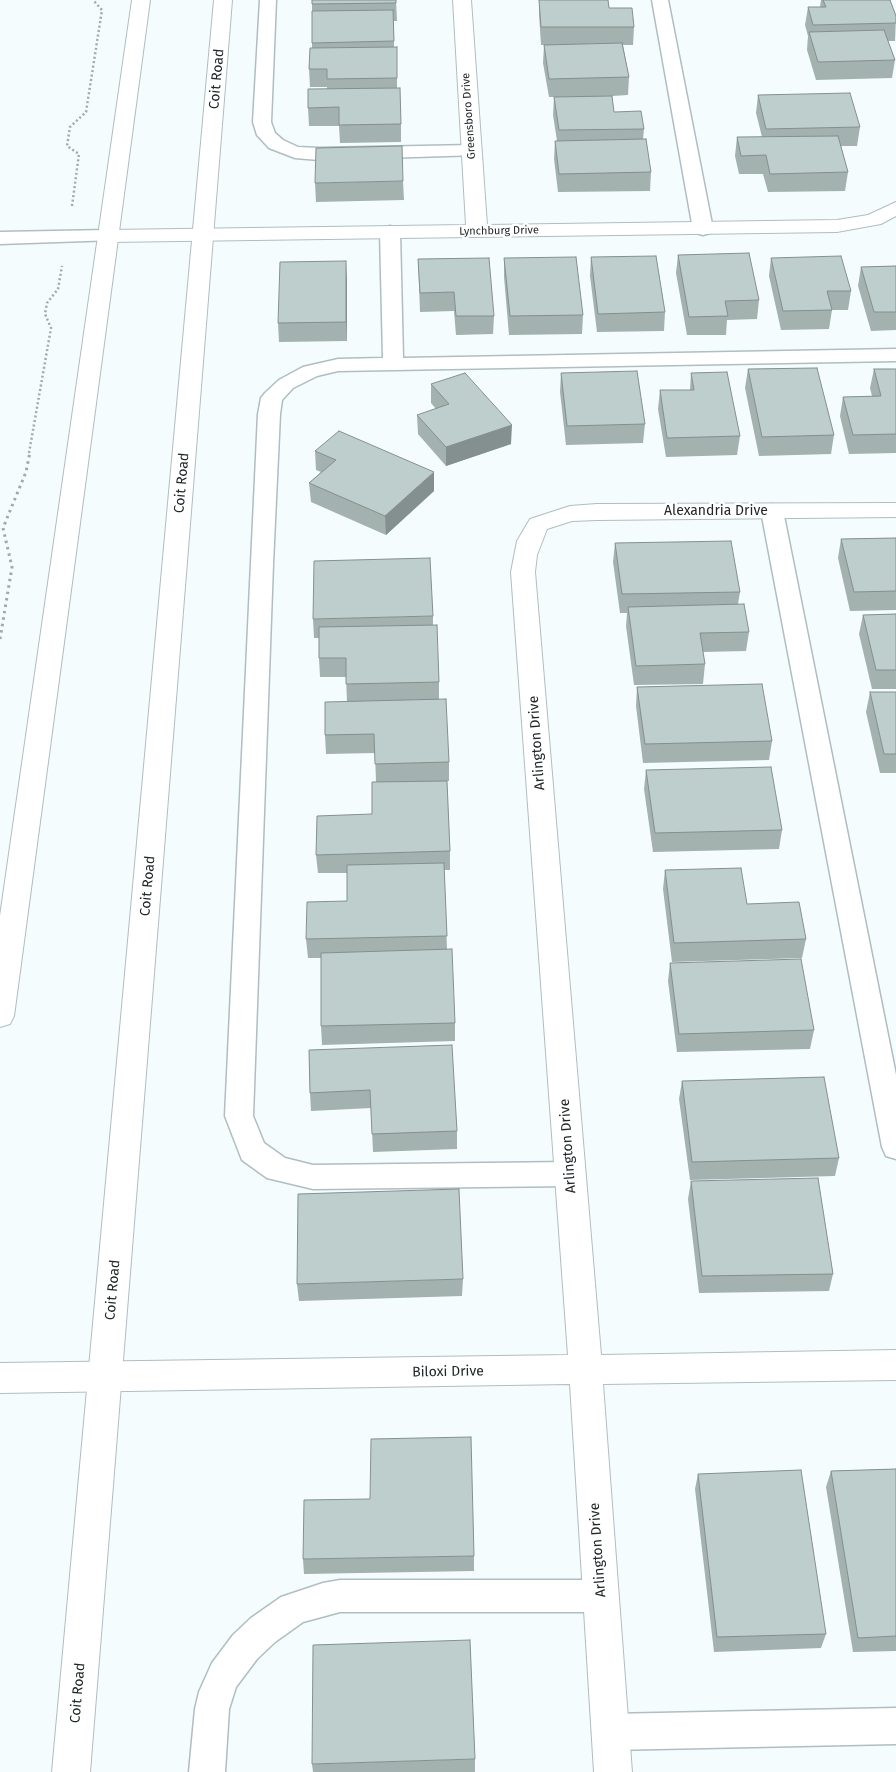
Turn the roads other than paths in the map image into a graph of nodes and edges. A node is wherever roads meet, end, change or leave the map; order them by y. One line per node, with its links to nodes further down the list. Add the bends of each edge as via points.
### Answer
1 (141, 0): 12 (main road)
2 (223, 0): 11 (main road, Coit Road)
3 (268, 0): 6 (lane, via 262,122 266,135 276,144 295,152 319,154)
4 (462, 0): 6 (main road, Greensboro Drive)
5 (660, 0): 8 (lane)
6 (472, 151): 9 (main road, Greensboro Drive)
7 (892, 211): 8 (main road, Lynchburg Drive, via 874,220 837,226)
8 (703, 228): 9 (main road, Lynchburg Drive)
9 (477, 231): 10 (main road, Lynchburg Drive)
10 (390, 232): 11 (main road, Lynchburg Drive); 15 (lane)
11 (204, 235): 12 (main road, Lynchburg Drive); 24 (main road, Coit Road)
12 (108, 236): 13 (lane); 19 (main road)
13 (0, 238)
14 (896, 355): 15 (lane)
15 (393, 363): 21 (lane, via 338,365 310,371 286,384 272,398 239,1116 252,1151 277,1169 313,1177)
16 (896, 510): 17 (main road, Alexandria Drive)
17 (772, 511): 18 (main road, Alexandria Drive, via 597,512 570,514); 20 (lane)
18 (538, 524): 21 (main road, Arlington Drive, via 529,540 524,572)
19 (0, 1016)
20 (896, 1147)
21 (570, 1174): 23 (main road, Arlington Drive)
22 (896, 1365): 23 (main road, Biloxi Drive)
23 (586, 1370): 24 (main road, Biloxi Drive); 26 (main road, Arlington Drive)
24 (105, 1376): 25 (main road, Biloxi Drive); 29 (main road, Coit Road)
25 (0, 1378)
26 (601, 1596): 28 (main road, Arlington Drive); 30 (lane, via 340,1596 293,1609 245,1647 224,1675 212,1709)
27 (896, 1726): 28 (lane)
28 (610, 1732): 31 (main road, Arlington Drive)
29 (71, 1772)
30 (208, 1772)
31 (613, 1772)

